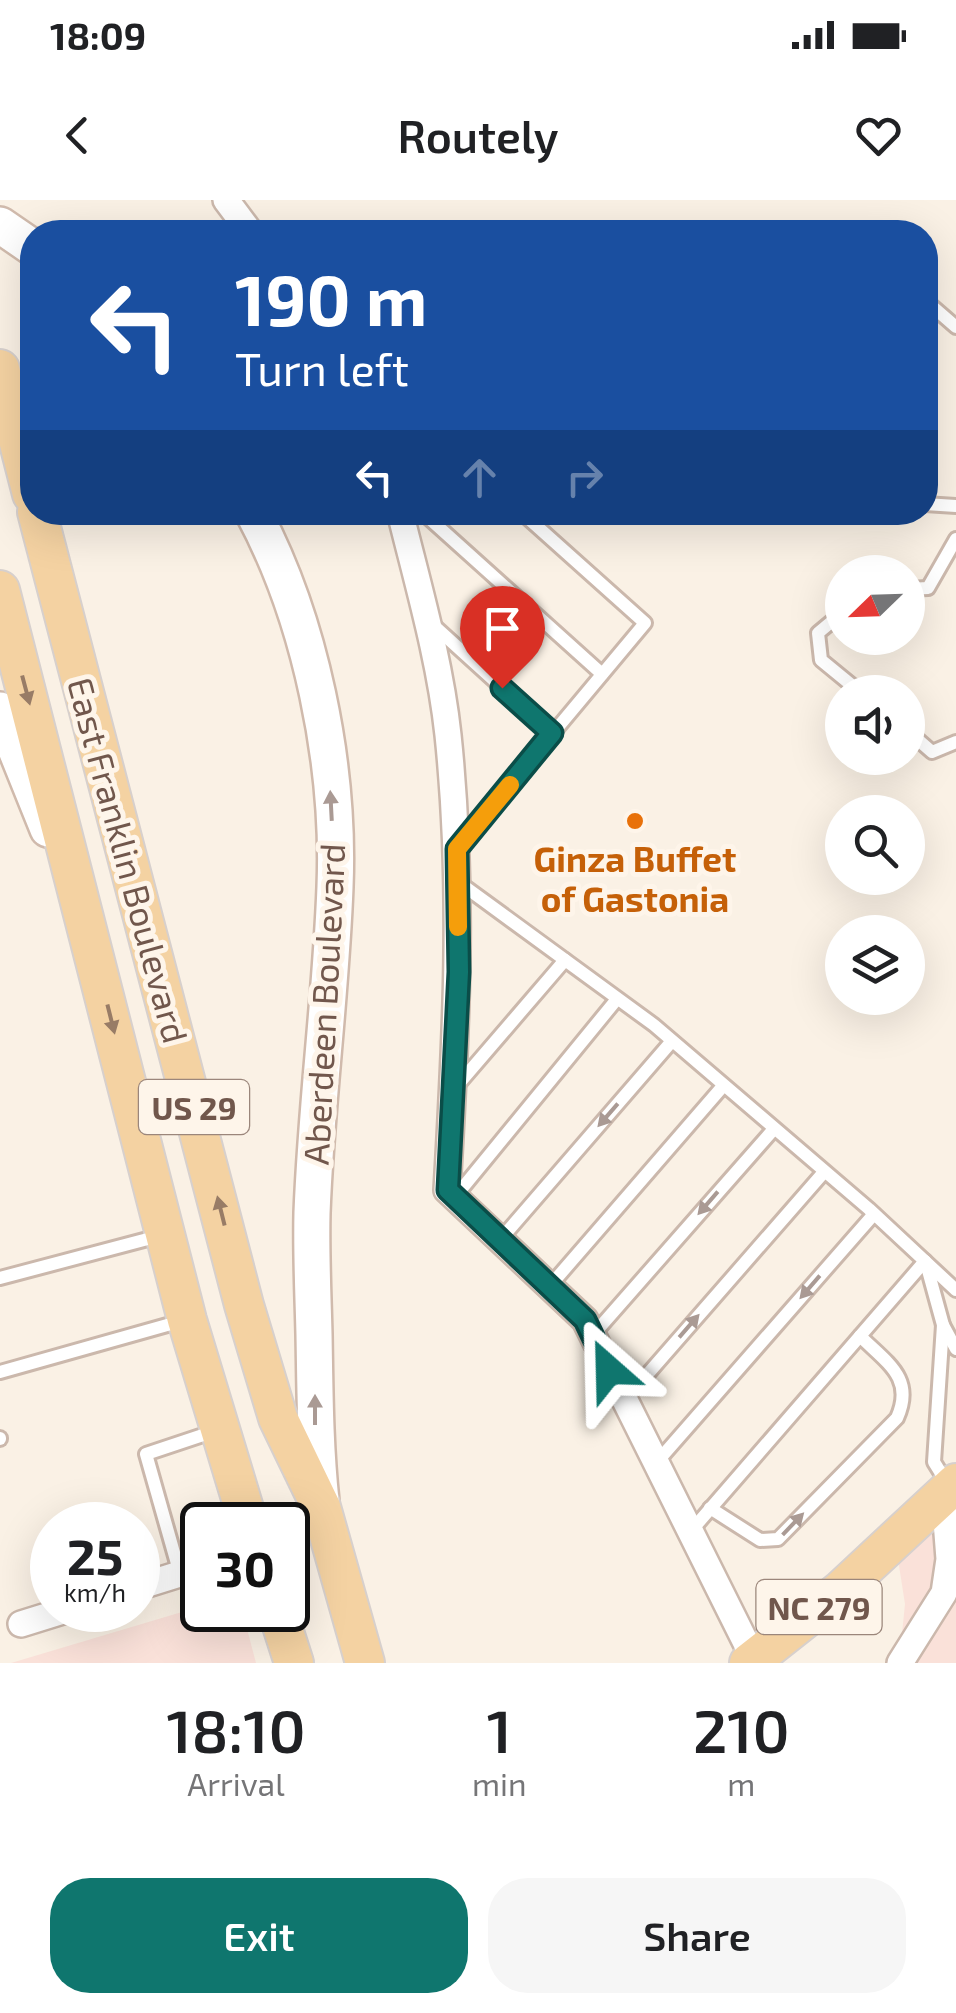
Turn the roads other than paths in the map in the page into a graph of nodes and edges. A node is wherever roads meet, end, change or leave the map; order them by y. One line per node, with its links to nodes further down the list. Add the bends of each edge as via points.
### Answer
1 (0, 369): 2 (main road)
2 (20, 447)
3 (40, 525): 48 (main road, East Franklin Boulevard / US 29, one-way to 3, via 278,1418 244,1306)
4 (260, 525): 48 (main road, Aberdeen Boulevard, one-way to 4, via 314,1444 312,1214 335,883 330,786 320,701 292,603)
5 (403, 525): 11 (street)
6 (436, 525): 13 (lane)
7 (535, 525): 13 (lane, via 644,623)
8 (956, 538): 9 (lane)
9 (925, 588)
10 (0, 590): 21 (main road, East Franklin Boulevard / US 29, one-way to 21)
11 (427, 619): 16 (lane); 19 (street, via 448,731)
12 (825, 627): 14 (lane, via 818,633 821,660)
13 (602, 674): 16 (lane)
14 (839, 675)
15 (0, 710): 21 (main road)
16 (552, 733): 19 (lane)
17 (956, 742): 18 (lane, via 932,752)
18 (925, 746)
19 (457, 849): 20 (street)
20 (457, 881): 22 (lane); 26 (street)
21 (87, 924): 31 (main road, East Franklin Boulevard / US 29, one-way to 31)
22 (565, 960): 23 (lane); 26 (lane)
23 (618, 998): 24 (lane); 29 (lane)
24 (672, 1041): 25 (lane); 32 (lane, one-way to 32)
25 (723, 1086): 27 (lane); 35 (lane)
26 (453, 1091): 29 (street, via 448,1190)
27 (773, 1130): 28 (lane); 39 (lane, one-way to 39)
28 (824, 1172): 30 (lane); 43 (lane, one-way to 28)
29 (454, 1196): 32 (street)
30 (874, 1214): 33 (lane); 45 (lane, one-way to 45)
31 (166, 1234): 34 (lane); 37 (main road, East Franklin Boulevard / US 29)
32 (499, 1240): 35 (street)
33 (925, 1261): 36 (lane); 38 (lane); 40 (lane)
34 (0, 1278)
35 (549, 1286): 39 (street)
36 (956, 1290)
37 (187, 1320): 42 (lane); 44 (main road, East Franklin Boulevard / US 29)
38 (942, 1325): 41 (lane); 46 (lane, via 934,1462)
39 (592, 1335): 43 (street)
40 (860, 1336): 49 (lane); 49 (lane, one-way to 40, via 760,1540 778,1539 897,1418 905,1399 900,1377)
41 (956, 1348)
42 (0, 1372)
43 (624, 1400): 45 (street)
44 (219, 1430): 47 (main road, East Franklin Boulevard / US 29); 51 (lane, via 146,1454)
45 (657, 1462): 50 (street)
46 (950, 1489): 55 (main road, NC 279); 58 (street, via 944,1593)
47 (241, 1502)
48 (321, 1507): 57 (main road, East Franklin Boulevard / US 29)
49 (710, 1508): 50 (lane)
50 (690, 1531): 55 (street)
51 (180, 1542)
52 (30, 1621): 53 (street)
53 (21, 1624)
54 (283, 1632): 56 (main road)
55 (753, 1662)
56 (294, 1663)
57 (365, 1663)
58 (900, 1663)

